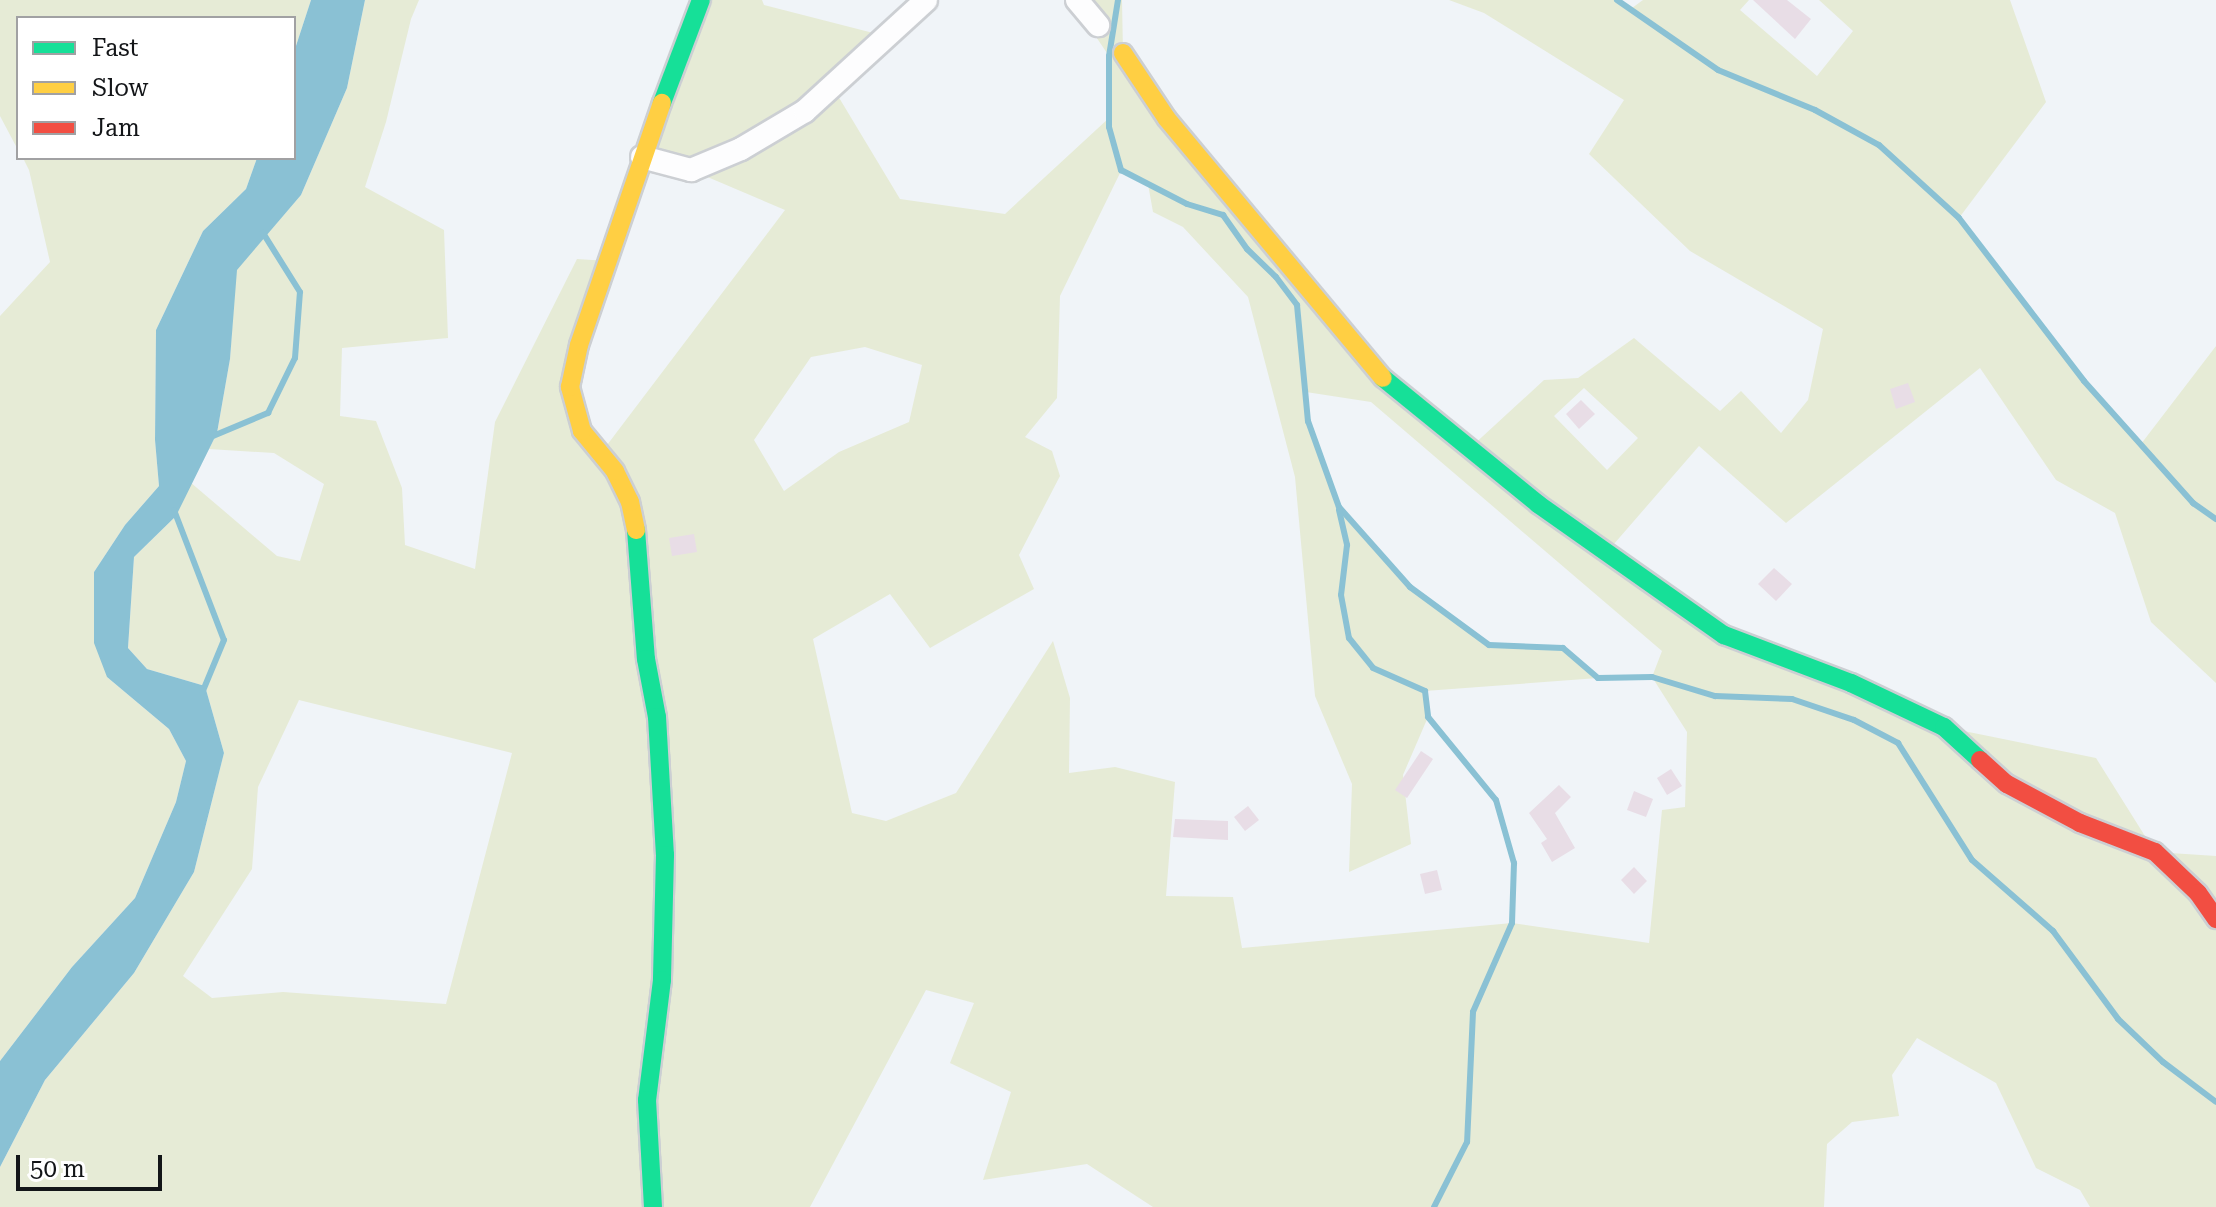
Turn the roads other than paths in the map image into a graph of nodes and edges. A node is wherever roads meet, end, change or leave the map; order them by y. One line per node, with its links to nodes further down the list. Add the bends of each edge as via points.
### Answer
1 (701, 0): 6 (street)
2 (926, 0): 6 (street, via 805,111 741,149 691,170)
3 (1077, 0): 4 (street)
4 (1098, 25)
5 (1123, 53): 7 (street, via 1167,119 1379,375 1538,504 1724,635 1851,683 1944,727 2007,784 2080,823 2155,852 2198,893)
6 (642, 157): 8 (street, via 570,387 582,431 615,471 630,502 640,546 665,855 662,980 647,1100)
7 (2216, 919)
8 (653, 1207)

